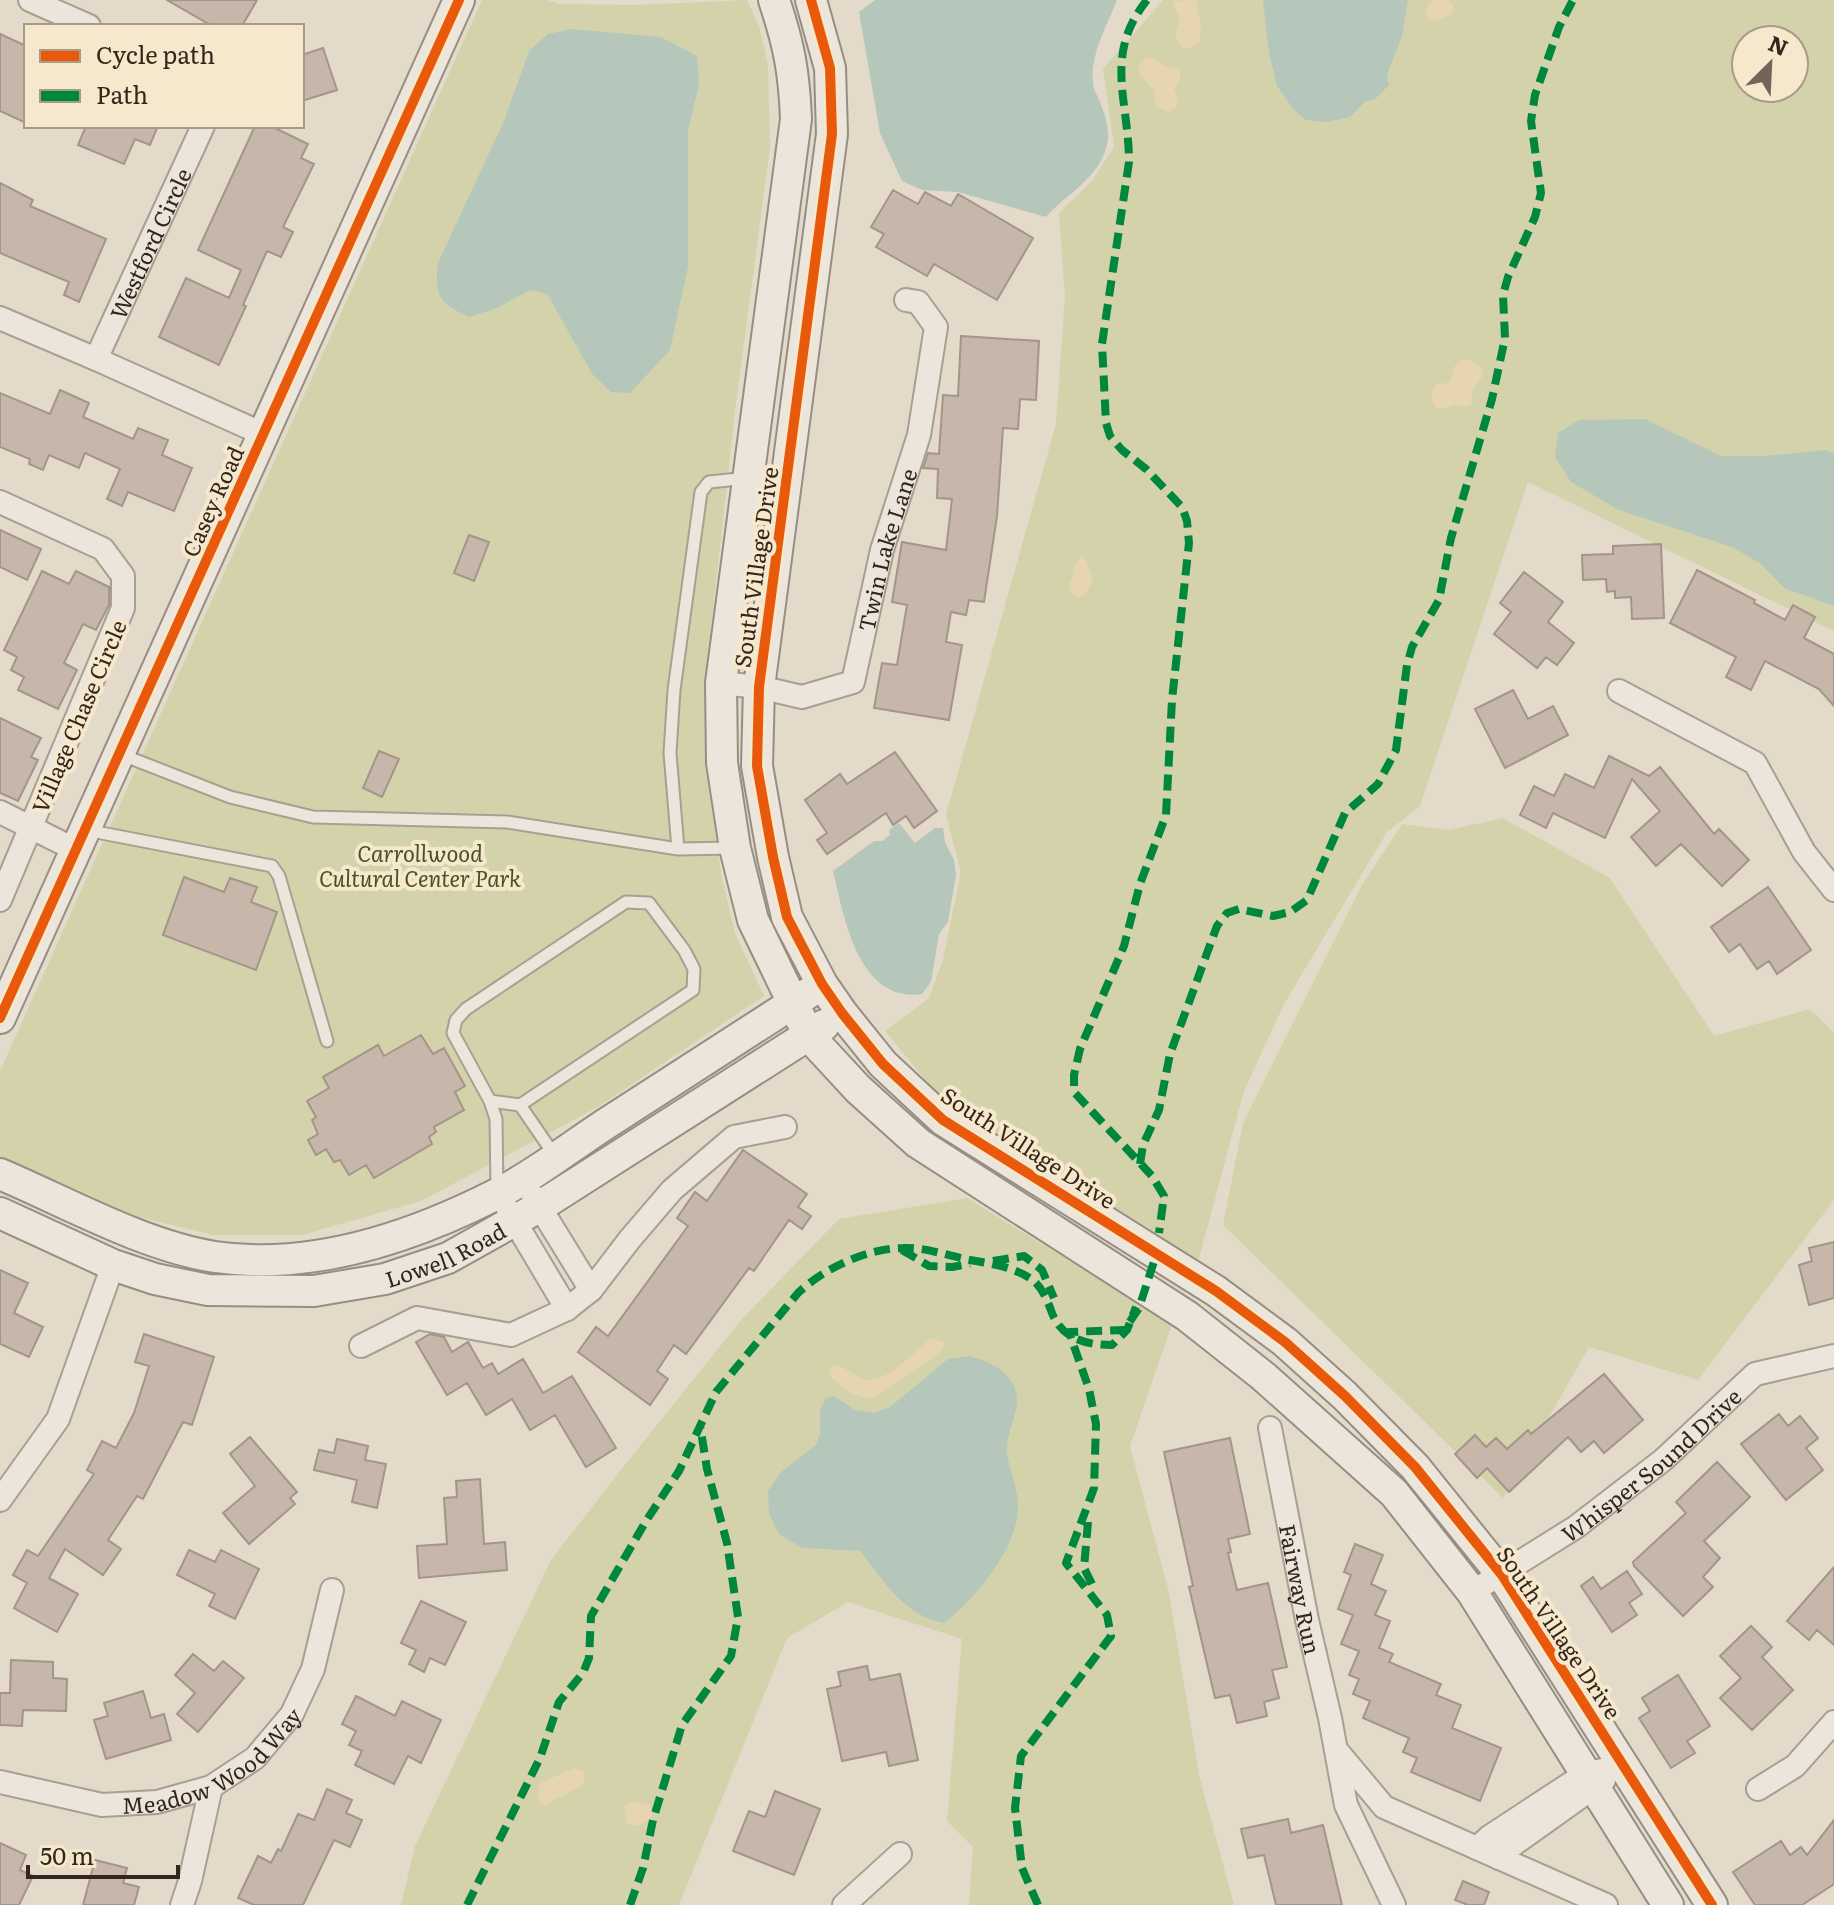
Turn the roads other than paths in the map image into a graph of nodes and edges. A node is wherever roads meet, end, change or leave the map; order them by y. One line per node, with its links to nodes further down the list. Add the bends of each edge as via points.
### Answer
1 (30, 0): 5 (street)
2 (459, 0): 10 (street, Casey Road)
3 (774, 0): 11 (street, South Village Drive, via 794,70 796,119)
4 (811, 0): 14 (street, South Village Drive, via 830,68 832,134)
5 (84, 24)
6 (202, 128): 9 (street, Westford Circle)
7 (906, 300): 14 (street, Twin Lake Lane, via 918,302 936,327 919,435 882,550 853,682 802,697)
8 (0, 318): 9 (street)
9 (96, 359): 10 (street)
10 (263, 434): 16 (street, Casey Road)
11 (748, 478): 13 (street, South Village Drive); 21 (lane, via 709,482 701,492 673,705 670,753)
12 (0, 502): 18 (street, Village Chase Circle, via 103,549 123,576 123,608)
13 (721, 683): 14 (street, Twin Lake Lane); 20 (street, South Village Drive, via 722,763)
14 (759, 687): 24 (street, South Village Drive, via 757,766 773,857 787,917)
15 (1619, 691): 22 (street, via 1755,763 1804,852)
16 (120, 754): 19 (street, Casey Road); 21 (lane, via 230,797 313,817 507,822)
17 (0, 812): 18 (street)
18 (31, 827): 19 (street); 23 (street, Village Chase Circle)
19 (81, 840): 27 (street, Casey Road); 29 (lane, via 272,866)
20 (735, 848): 21 (lane); 25 (street, South Village Drive, via 753,920)
21 (678, 849)
22 (1834, 890)
23 (0, 900)
24 (822, 984): 25 (street, Lowell Road); 26 (street, South Village Drive)
25 (792, 1004): 28 (street, South Village Drive); 33 (street, Lowell Road)
26 (842, 1013): 28 (street, Lowell Road); 46 (street, South Village Drive, via 883,1064 943,1120 1216,1291 1285,1342 1415,1467)
27 (0, 1018)
28 (809, 1036): 37 (street, Lowell Road); 48 (street, South Village Drive, via 918,1143 1187,1316 1263,1376 1394,1493)
29 (327, 1041)
30 (490, 1101): 31 (lane); 31 (lane, via 453,1033 456,1020 626,902 649,903 694,969 693,990); 35 (lane)
31 (520, 1105): 33 (lane)
32 (785, 1127): 40 (street, via 734,1137 672,1190)
33 (556, 1156): 35 (street, Lowell Road)
34 (0, 1174): 38 (street, Lowell Road, via 163,1244)
35 (510, 1186): 37 (street); 38 (street, Lowell Road, via 376,1243 313,1257)
36 (0, 1213): 39 (street, Lowell Road)
37 (527, 1214): 39 (street, Lowell Road, via 448,1258 385,1279 314,1291 208,1290); 40 (street); 41 (street)
38 (245, 1260): 39 (street, via 217,1271 152,1257 126,1258)
39 (113, 1265): 45 (street, via 58,1419)
40 (591, 1290): 41 (street)
41 (567, 1309): 42 (street, via 511,1335 417,1318)
42 (361, 1346)
43 (1834, 1356): 46 (street, Whisper Sound Drive, via 1755,1374 1663,1460)
44 (1270, 1428): 50 (street, Fairway Run)
45 (0, 1500)
46 (1502, 1575): 48 (street, Whisper Sound Drive); 51 (street, South Village Drive)
47 (332, 1590): 54 (street, Meadow Wood Way, via 313,1669 292,1714 255,1758)
48 (1472, 1592): 52 (street, South Village Drive)
49 (1834, 1722): 55 (street, via 1795,1766)
50 (1336, 1751): 56 (street, Fairway Run); 57 (street, Fairway Run, via 1346,1805)
51 (1624, 1765): 52 (street); 66 (street, South Village Drive)
52 (1590, 1781): 58 (street); 60 (street); 65 (street, South Village Drive)
53 (0, 1782): 54 (street, Meadow Wood Way, via 102,1805 157,1802)
54 (211, 1787): 61 (street)
55 (1758, 1789)
56 (1384, 1807): 57 (street); 58 (street, Fairway Run)
57 (1360, 1829): 63 (street, Fairway Run)
58 (1477, 1848): 60 (street, Fairway Run)
59 (900, 1854): 62 (street)
60 (1499, 1858): 64 (street, Fairway Run)
61 (182, 1905)
62 (844, 1905)
63 (1394, 1905)
64 (1606, 1905)
65 (1668, 1905)
66 (1712, 1905)

